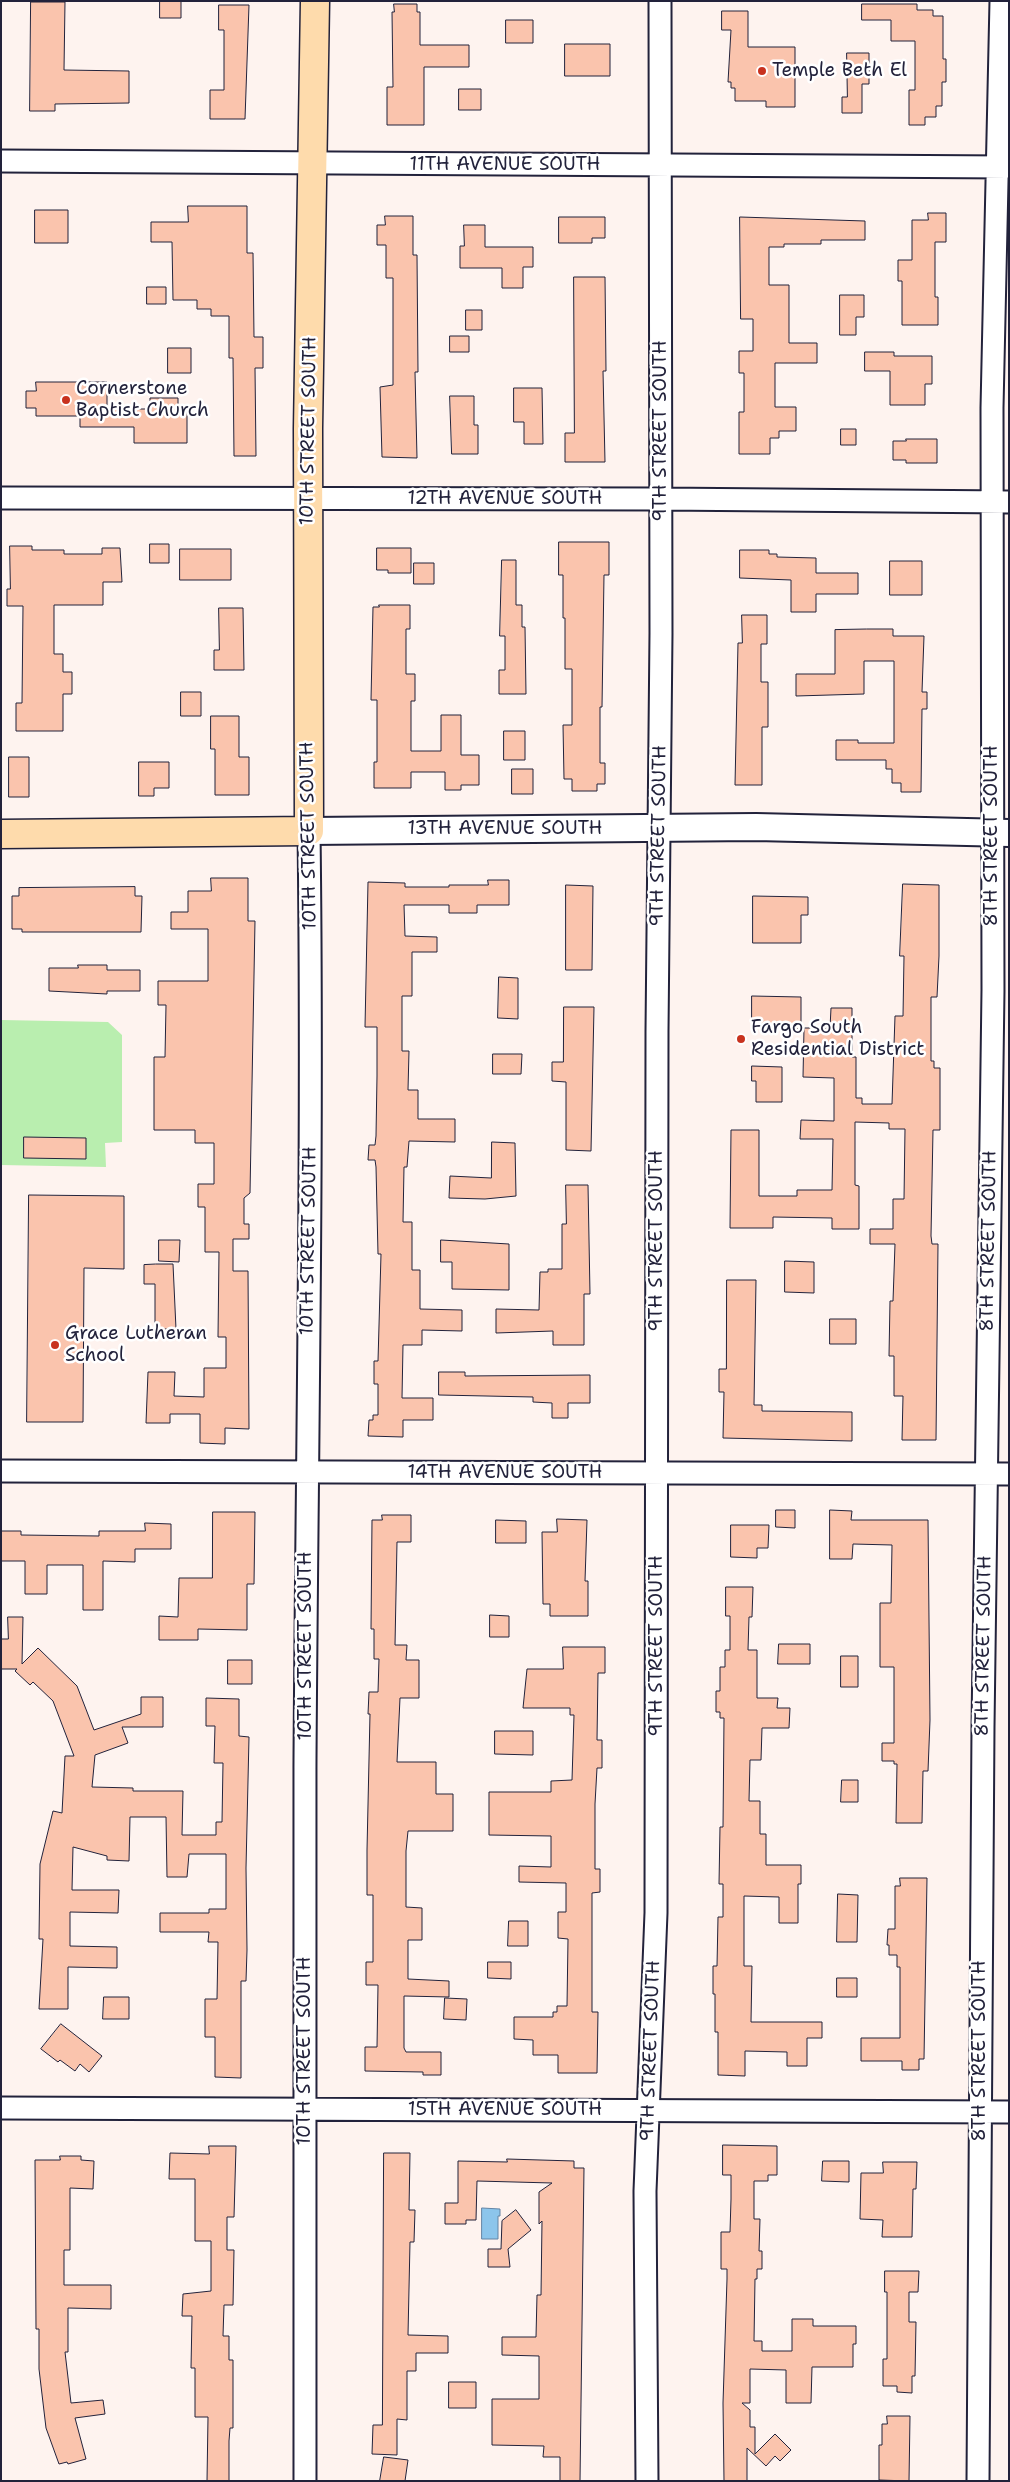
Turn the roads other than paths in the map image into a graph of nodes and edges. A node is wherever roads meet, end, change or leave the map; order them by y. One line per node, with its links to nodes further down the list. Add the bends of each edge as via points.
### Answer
1 (315, 1): 5 (main road, 10TH STREET SOUTH)
2 (660, 1): 6 (street, 9TH STREET SOUTH)
3 (1002, 1): 7 (street, 8TH STREET SOUTH)
4 (1, 161): 5 (street, 11TH AVENUE SOUTH)
5 (313, 163): 6 (street, 11TH AVENUE SOUTH); 10 (main road, 10TH STREET SOUTH)
6 (660, 166): 7 (street, 11TH AVENUE SOUTH); 9 (street, 9TH STREET SOUTH)
7 (1003, 167): 11 (street, 8TH STREET SOUTH, via 992,408)
8 (1, 498): 10 (street, 12TH AVENUE SOUTH)
9 (661, 498): 10 (street, 12TH AVENUE SOUTH); 11 (street, 12TH AVENUE SOUTH); 12 (street, 9TH STREET SOUTH)
10 (308, 499): 13 (main road, 10TH STREET SOUTH)
11 (1000, 502): 14 (street, 8TH STREET SOUTH)
12 (659, 828): 13 (street, 13TH AVENUE SOUTH); 14 (street, 13TH AVENUE SOUTH); 18 (street, 9TH STREET SOUTH)
13 (309, 831): 15 (main road, 13TH AVENUE SOUTH); 17 (street, 10TH STREET SOUTH, via 311,1035)
14 (1000, 833): 19 (street, 8TH STREET SOUTH, via 992,990)
15 (1, 834)
16 (1, 1472): 17 (street, 14TH AVENUE SOUTH)
17 (307, 1472): 18 (street, 14TH AVENUE SOUTH); 22 (street, 10TH STREET SOUTH)
18 (656, 1472): 19 (street, 14TH AVENUE SOUTH); 23 (street, 9TH STREET SOUTH, via 656,1913)
19 (986, 1473): 20 (street, 14TH AVENUE SOUTH); 24 (street, 8TH STREET SOUTH)
20 (1009, 1474)
21 (1, 2108): 22 (street, 15TH AVENUE SOUTH)
22 (305, 2109): 23 (street, 15TH AVENUE SOUTH); 26 (street, 10TH STREET SOUTH)
23 (649, 2110): 24 (street, 15TH AVENUE SOUTH); 27 (street, 9TH STREET SOUTH, via 645,2191)
24 (980, 2112): 25 (street, 15TH AVENUE SOUTH); 28 (street, 8TH STREET SOUTH)
25 (1009, 2112)
26 (305, 2481)
27 (647, 2481)
28 (978, 2481)

